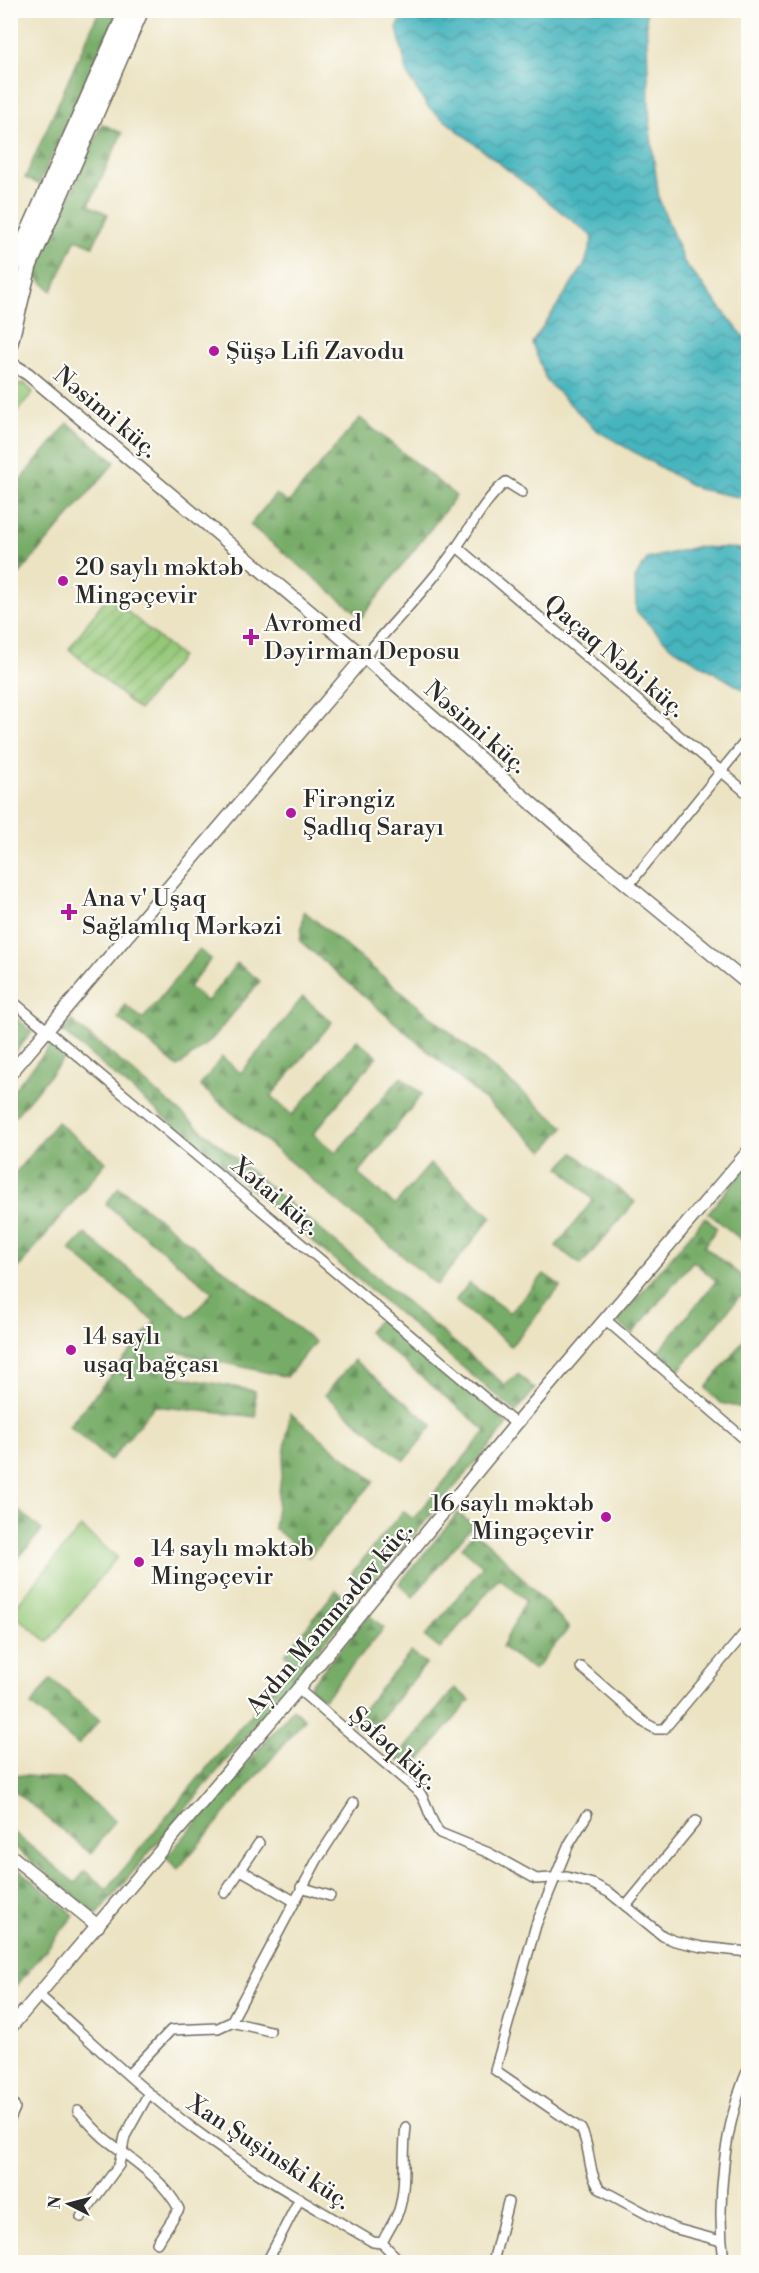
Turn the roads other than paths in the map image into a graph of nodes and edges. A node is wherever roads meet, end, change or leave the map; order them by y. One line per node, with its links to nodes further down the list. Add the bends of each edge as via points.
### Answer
1 (127, 10): 3 (main road)
2 (141, 10): 4 (main road, via 29,267)
3 (10, 274)
4 (10, 343)
5 (10, 363): 8 (street, Nəsimi küç., via 28,374)
6 (522, 492): 7 (street, via 506,482 500,487)
7 (457, 547): 8 (street); 10 (street, Qaçaq Nəbi küç.)
8 (364, 657): 12 (street, Nəsimi küç.); 15 (street)
9 (748, 738): 10 (street)
10 (723, 772): 11 (street, Qaçaq Nəbi küç.); 12 (street)
11 (748, 794)
12 (628, 886): 13 (street, Nəsimi küç.)
13 (748, 984)
14 (10, 999): 15 (street, Xətai küç.)
15 (47, 1030): 16 (street); 19 (street, Xətai küç.)
16 (10, 1074)
17 (748, 1152): 18 (street, Aydın Məmmədov küç.)
18 (607, 1321): 19 (street, Aydın Məmmədov küç.); 20 (street)
19 (516, 1424): 23 (street, Aydın Məmmədov küç.)
20 (748, 1442)
21 (748, 1629): 22 (street, via 664,1729 645,1723)
22 (581, 1668)
23 (298, 1689): 30 (street, Şəfəq küç., via 420,1793 440,1833 489,1853 536,1879); 36 (street, Aydın Məmmədov küç.)
24 (354, 1803): 31 (street)
25 (588, 1815): 30 (street, via 568,1846)
26 (696, 1821): 35 (street)
27 (259, 1843): 29 (street)
28 (10, 1855): 36 (street)
29 (241, 1870): 32 (street); 34 (street)
30 (556, 1880): 35 (street, Şəfəq küç., via 579,1878); 53 (street, via 529,1946 495,2070 581,2128 594,2182 600,2189 673,2228)
31 (301, 1887): 33 (street); 34 (street)
32 (225, 1893)
33 (330, 1896)
34 (294, 1901): 39 (street)
35 (626, 1906): 37 (street, Şəfəq küç., via 675,1941)
36 (98, 1926): 38 (street, Aydın Məmmədov küç.)
37 (748, 1952)
38 (39, 1995): 40 (street, Aydın Məmmədov küç.); 43 (street, Xan Şuşinski küç.)
39 (231, 2022): 41 (street); 43 (street, via 218,2028 171,2030)
40 (10, 2028)
41 (270, 2031)
42 (748, 2068): 53 (street, via 735,2106 726,2158)
43 (129, 2074): 44 (street, Xan Şuşinski küç.)
44 (149, 2093): 49 (street, via 125,2136); 50 (street, Xan Şuşinski küç., via 234,2158)
45 (10, 2098): 47 (street, via 15,2108)
46 (78, 2111): 49 (street, via 100,2135)
47 (10, 2119)
48 (406, 2127): 55 (street, via 402,2198)
49 (123, 2151): 52 (street, via 119,2166); 54 (street, via 142,2165 179,2209)
50 (300, 2198): 55 (street, Xan Şuşinski küç., via 373,2242); 56 (street)
51 (508, 2202): 58 (street)
52 (81, 2217)
53 (721, 2241): 59 (street)
54 (157, 2243)
55 (382, 2243): 57 (street, Xan Şuşinski küç.)
56 (267, 2262)
57 (401, 2262)
58 (493, 2262)
59 (724, 2262)

